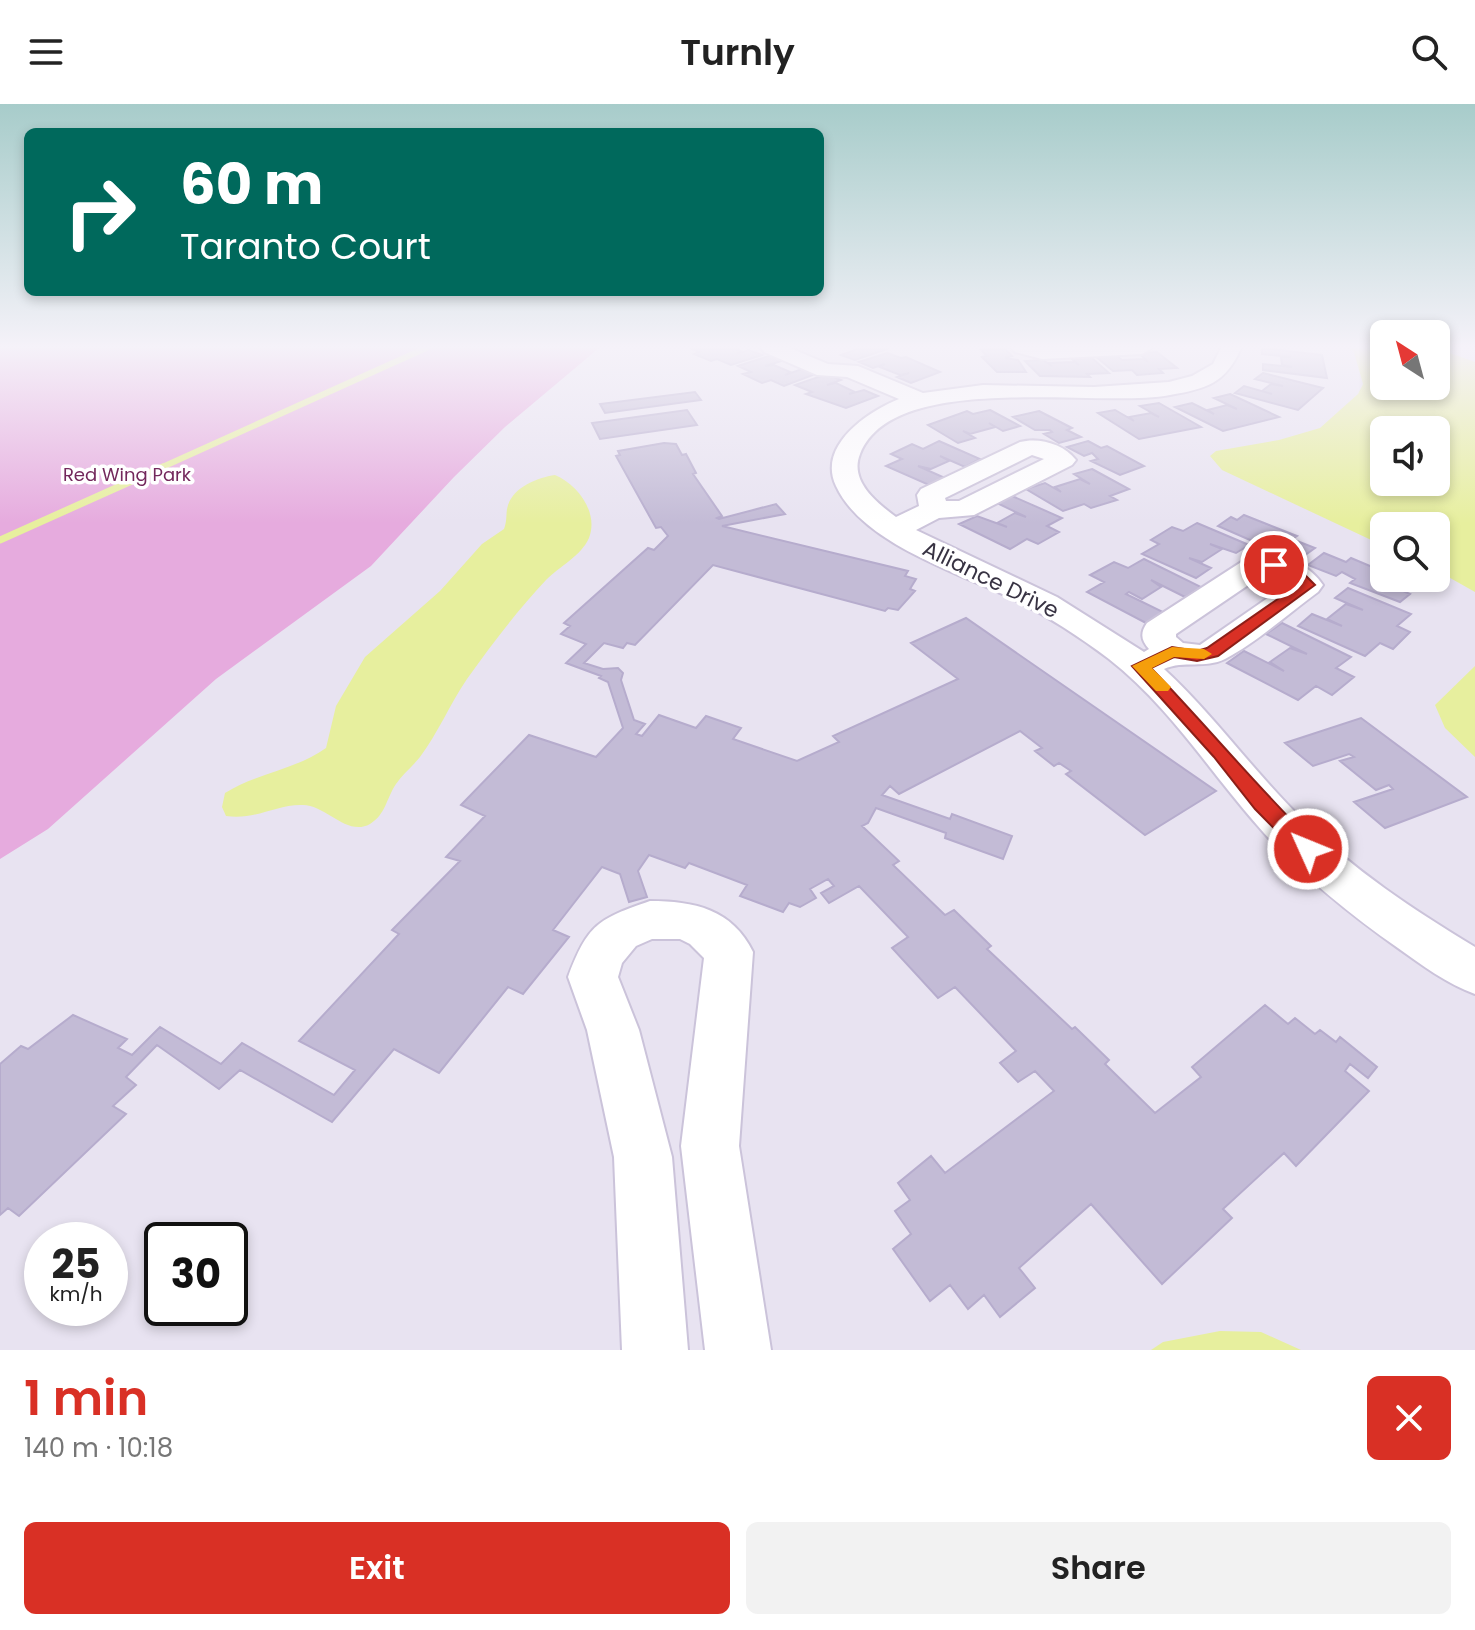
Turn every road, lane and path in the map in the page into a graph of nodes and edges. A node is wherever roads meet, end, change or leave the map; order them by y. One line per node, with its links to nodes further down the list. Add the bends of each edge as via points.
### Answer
1 (907, 406): 3 (street, Alliance Drive, via 872,422 853,443 844,467 857,497)
2 (934, 510): 3 (street)
3 (896, 528): 5 (street, Alliance Drive, via 926,550 1053,607)
4 (1172, 652): 5 (street)
5 (1141, 666): 6 (street, Alliance Drive, via 1291,834 1403,926)
6 (1475, 973)
7 (655, 1350): 8 (street, via 643,1157 613,1030 593,977 601,954 619,932 650,920 683,920 707,930 729,952 710,1146)
8 (738, 1350)

